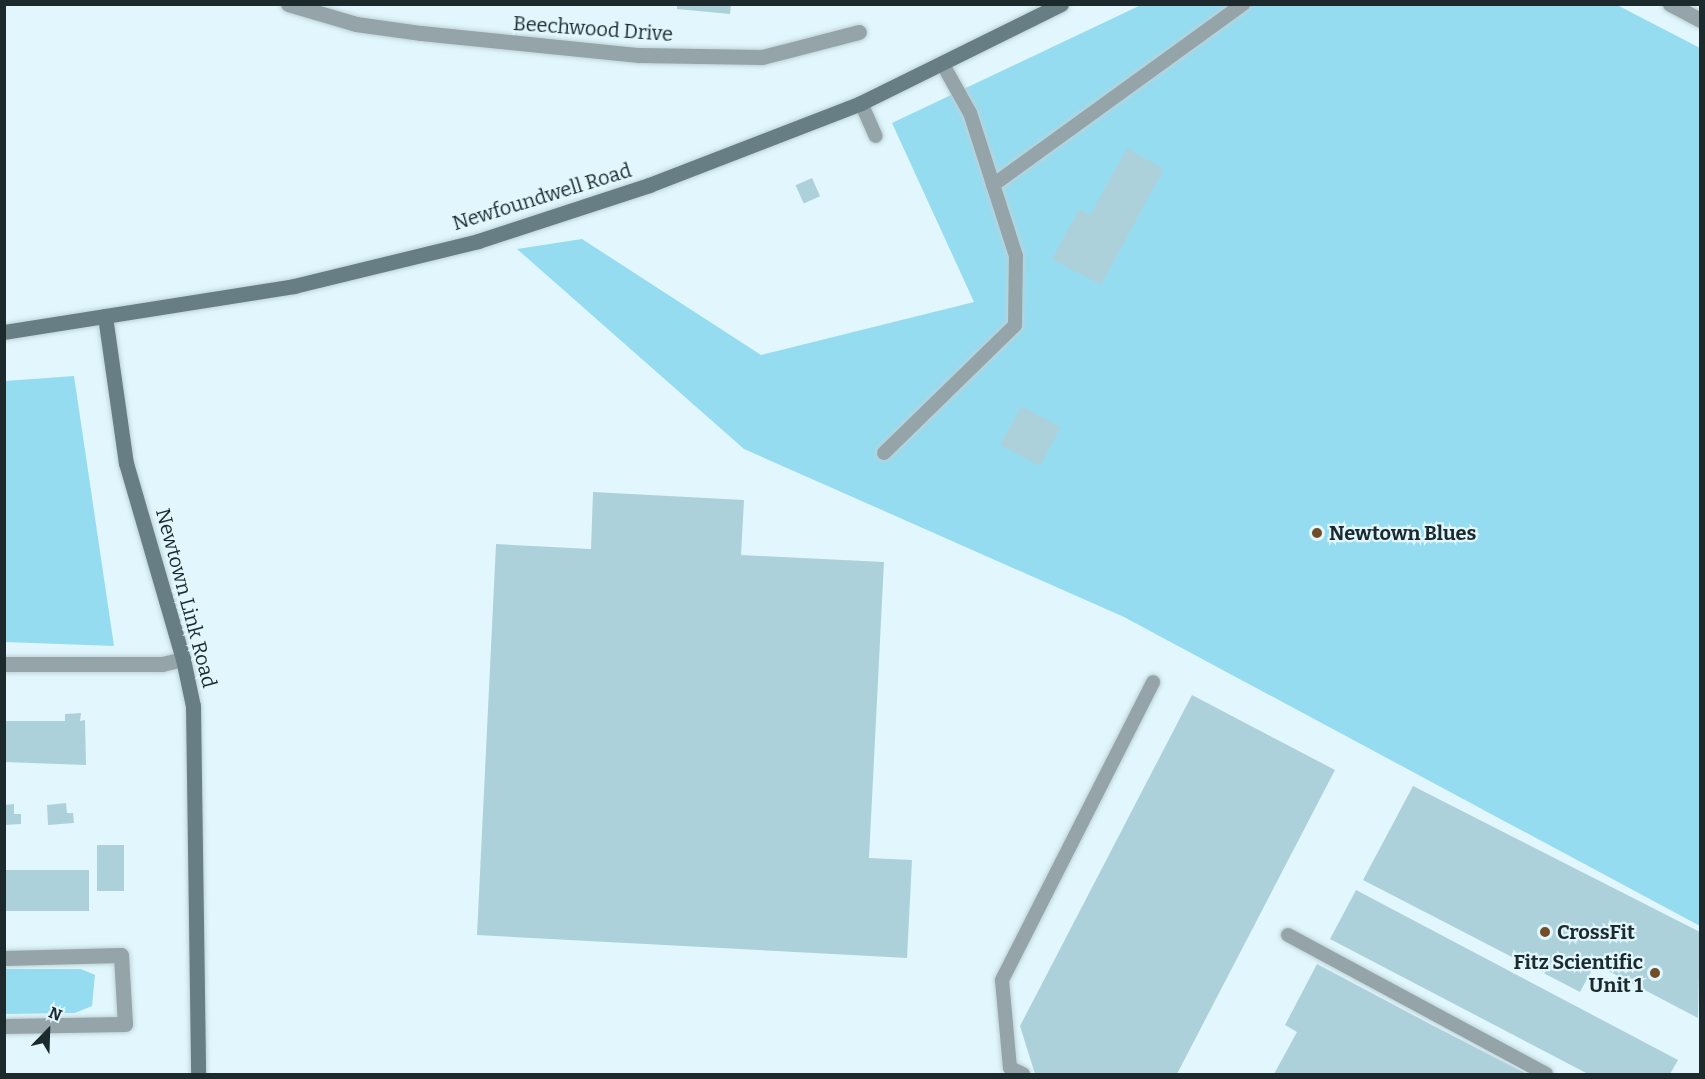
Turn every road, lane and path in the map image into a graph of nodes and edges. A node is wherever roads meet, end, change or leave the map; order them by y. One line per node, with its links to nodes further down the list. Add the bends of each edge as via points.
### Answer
1 (288, 4): 6 (street, Beechwood Drive, via 356,24 639,55 762,57)
2 (1061, 4): 7 (main road, Newfoundwell Road)
3 (1243, 4): 10 (lane)
4 (1670, 4): 5 (street)
5 (1701, 20)
6 (859, 32)
7 (942, 63): 8 (main road, Newfoundwell Road); 10 (lane, via 970,113)
8 (861, 103): 9 (lane); 11 (main road, Newfoundwell Road, via 649,185 478,241 294,286)
9 (876, 136)
10 (993, 184): 13 (lane, via 1016,256 1015,325)
11 (105, 316): 12 (main road, Newfoundwell Road); 14 (main road, Newtown Link Road, via 126,463)
12 (4, 332)
13 (884, 453)
14 (183, 659): 15 (street, via 162,664); 20 (main road, Newtown Link Road, via 193,706)
15 (4, 664)
16 (1153, 682): 21 (lane, via 1002,980 1010,1068)
17 (1288, 935): 22 (lane)
18 (4, 958): 19 (street, via 122,955 125,1024)
19 (4, 1026)
20 (198, 1074)
21 (1023, 1074)
22 (1546, 1074)

